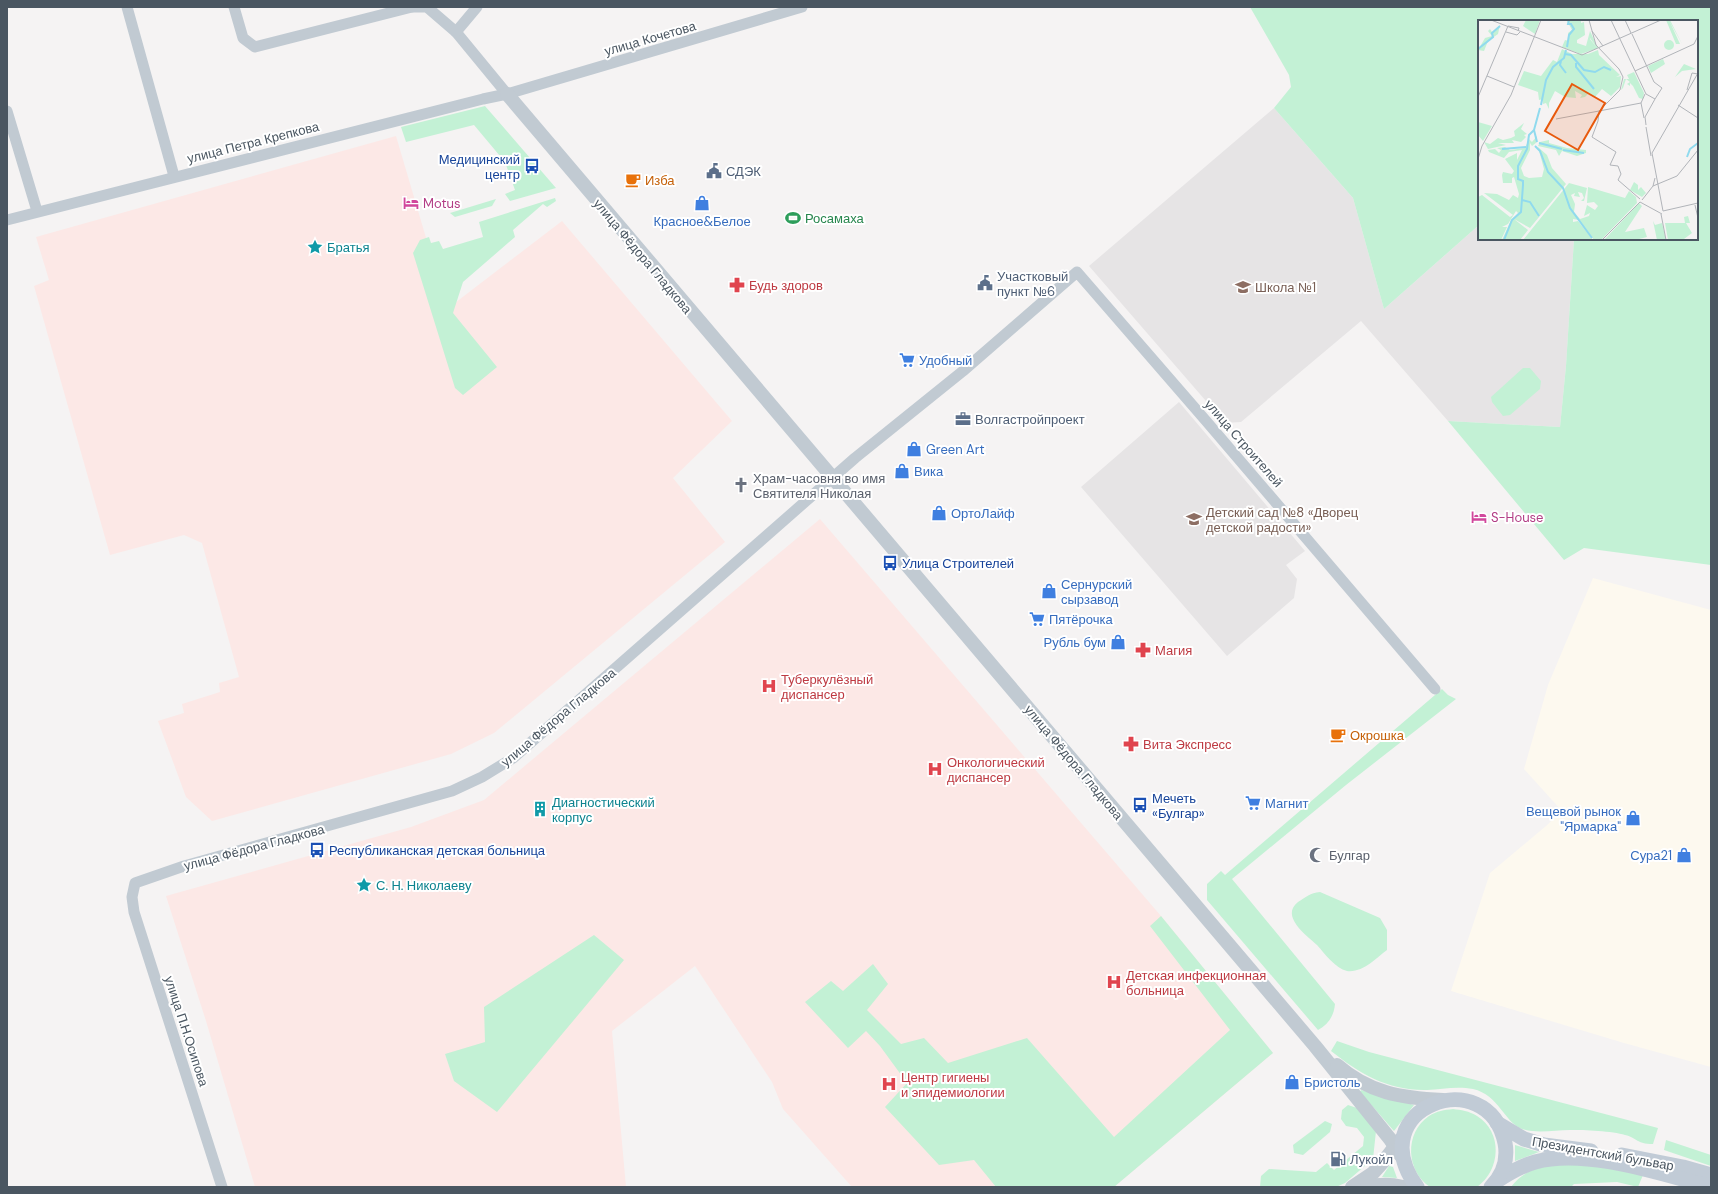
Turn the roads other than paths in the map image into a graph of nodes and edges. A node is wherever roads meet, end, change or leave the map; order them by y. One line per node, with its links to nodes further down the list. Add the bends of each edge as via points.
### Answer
1 (127, 7): 9 (street)
2 (234, 7): 3 (street, via 243,38 255,47)
3 (413, 7): 6 (street, улица Фёдора Гладкова, via 427,7)
4 (478, 7): 6 (street)
5 (802, 7): 7 (street, улица Кочетова)
6 (456, 32): 7 (street, улица Фёдора Гладкова)
7 (507, 94): 9 (street, улица Петра Крепкова); 13 (street, улица Фёдора Гладкова)
8 (7, 111): 10 (street)
9 (174, 176): 10 (street, улица Петра Крепкова)
10 (37, 211): 11 (street, улица Петра Крепкова)
11 (7, 220)
12 (1077, 272): 13 (street, улица Фёдора Гладкова, via 963,371); 14 (street, улица Строителей)
13 (833, 478): 15 (street, улица Фёдора Гладкова, via 513,758 482,778 452,791 184,866); 16 (street, улица Фёдора Гладкова)
14 (1435, 689)
15 (135, 883): 22 (street, улица П.Н.Осипова, via 132,897 134,912)
16 (1315, 1046): 17 (street, улица Фёдора Гладкова, via 1361,1083 1385,1093); 19 (street, улица Фёдора Гладкова)
17 (1443, 1100): 18 (main road, via 1463,1099 1472,1102 1482,1107); 19 (main road, via 1422,1109 1407,1127)
18 (1497, 1123): 20 (main road, Президентский бульвар, via 1524,1139 1544,1145 1650,1160); 21 (main road, via 1506,1147 1506,1159)
19 (1400, 1147): 23 (street, via 1373,1173); 26 (main road, via 1410,1178)
20 (1711, 1175)
21 (1494, 1185): 27 (main road, Президентский бульвар, via 1510,1172 1536,1162 1576,1158 1619,1164)
22 (222, 1187)
23 (1352, 1187)
24 (1368, 1187): 25 (street)
25 (1403, 1187)
26 (1417, 1187)
27 (1711, 1187)

